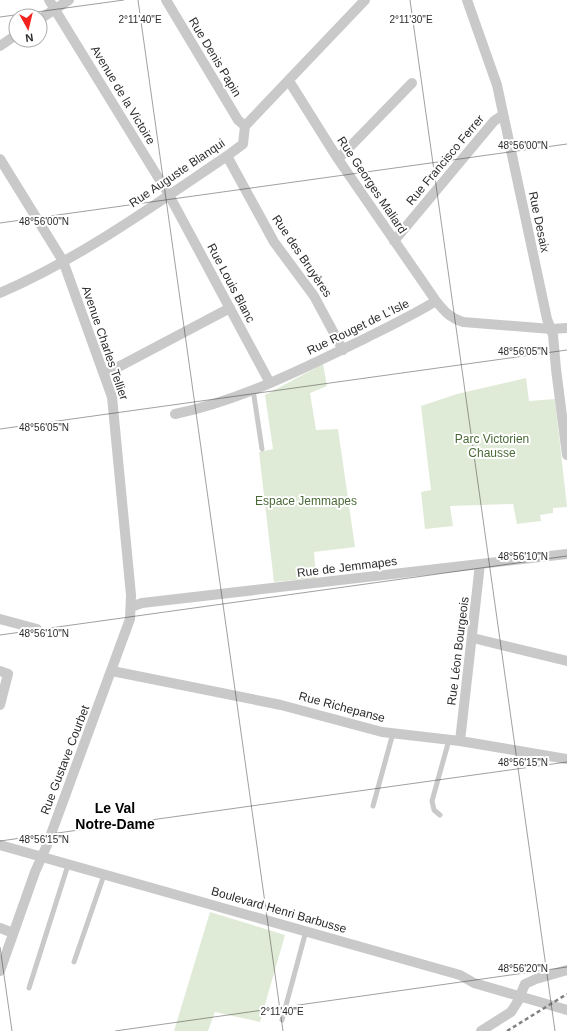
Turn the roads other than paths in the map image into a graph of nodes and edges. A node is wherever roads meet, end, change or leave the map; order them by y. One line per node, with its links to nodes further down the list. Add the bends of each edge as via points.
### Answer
1 (49, 0): 6 (street, Avenue de la Victoire)
2 (69, 0): 6 (street)
3 (166, 0): 11 (street, Rue Denis Papin, via 238,120)
4 (365, 0): 8 (street)
5 (467, 0): 10 (street, Rue Desaix, via 497,85)
6 (55, 9): 7 (street); 15 (street, Avenue de la Victoire)
7 (48, 14)
8 (288, 81): 11 (street); 14 (street, Rue Georges Maliard)
9 (412, 83): 14 (street)
10 (503, 115): 16 (street, Rue Francisco Ferrer, via 494,121); 22 (street, Rue Desaix)
11 (245, 126): 12 (street, Rue Auguste Blanqui, via 243,144)
12 (227, 156): 15 (street, Rue Auguste Blanqui); 23 (street, Rue des Bruyères, via 274,242 314,296)
13 (0, 159): 17 (street, Avenue Charles Tellier)
14 (338, 160): 16 (street, Rue Georges Maliard)
15 (169, 195): 17 (street, Rue Auguste Blanqui); 20 (street, Rue Louis Blanc)
16 (394, 241): 19 (street, Rue Georges Maliard)
17 (63, 261): 18 (street, Rue Auguste Blanqui); 24 (street, Avenue Charles Tellier)
18 (0, 293)
19 (436, 301): 22 (street, via 453,319 463,322); 23 (street, Rue Rouget de L'Isle)
20 (230, 308): 24 (street); 25 (street, Rue Louis Blanc)
21 (567, 328): 22 (street)
22 (550, 329): 29 (street, Rue Desaix, via 553,335)
23 (343, 350): 25 (street, Rue Rouget de L'Isle)
24 (105, 374): 32 (street, Avenue Charles Tellier, via 115,409)
25 (270, 384): 26 (street, Rue Rouget de L'Isle)
26 (252, 390): 27 (street, Rue Rouget de L'Isle); 28 (lane)
27 (175, 414)
28 (262, 449)
29 (567, 455)
30 (567, 554): 31 (street, Rue de Jemmapes)
31 (480, 564): 32 (street, Rue de Jemmapes, via 142,603); 35 (street, Rue Léon Bourgeois)
32 (131, 607): 37 (street, Avenue Charles Tellier, via 130,619)
33 (0, 619): 34 (street)
34 (37, 629)
35 (473, 638): 36 (street); 41 (street, Rue Léon Bourgeois)
36 (567, 661)
37 (112, 671): 40 (street, Rue Richepanse, via 281,704); 46 (street, Rue Gustave Courbet)
38 (0, 672): 39 (street, via 8,674)
39 (0, 705)
40 (393, 733): 41 (street, Rue Richepanse); 43 (lane)
41 (454, 740): 42 (street, Rue Richepanse); 44 (lane, via 432,801 434,810)
42 (567, 759)
43 (373, 806)
44 (440, 815)
45 (0, 846): 46 (street, Boulevard Henri Barbusse)
46 (41, 857): 47 (street, Boulevard Henri Barbusse); 51 (street, Rue Gustave Courbet)
47 (68, 865): 48 (street, Boulevard Henri Barbusse); 55 (lane)
48 (104, 875): 50 (street, Boulevard Henri Barbusse); 52 (lane)
49 (0, 928): 51 (street)
50 (306, 931): 56 (street, Boulevard Henri Barbusse, via 460,975 474,983); 58 (lane)
51 (13, 933): 54 (street, Rue Gustave Courbet)
52 (74, 962)
53 (567, 970): 56 (street, via 525,984)
54 (0, 971)
55 (29, 988)
56 (520, 996): 57 (street, Boulevard Henri Barbusse); 59 (street, via 511,1012)
57 (567, 1010)
58 (282, 1020)
59 (481, 1031)

